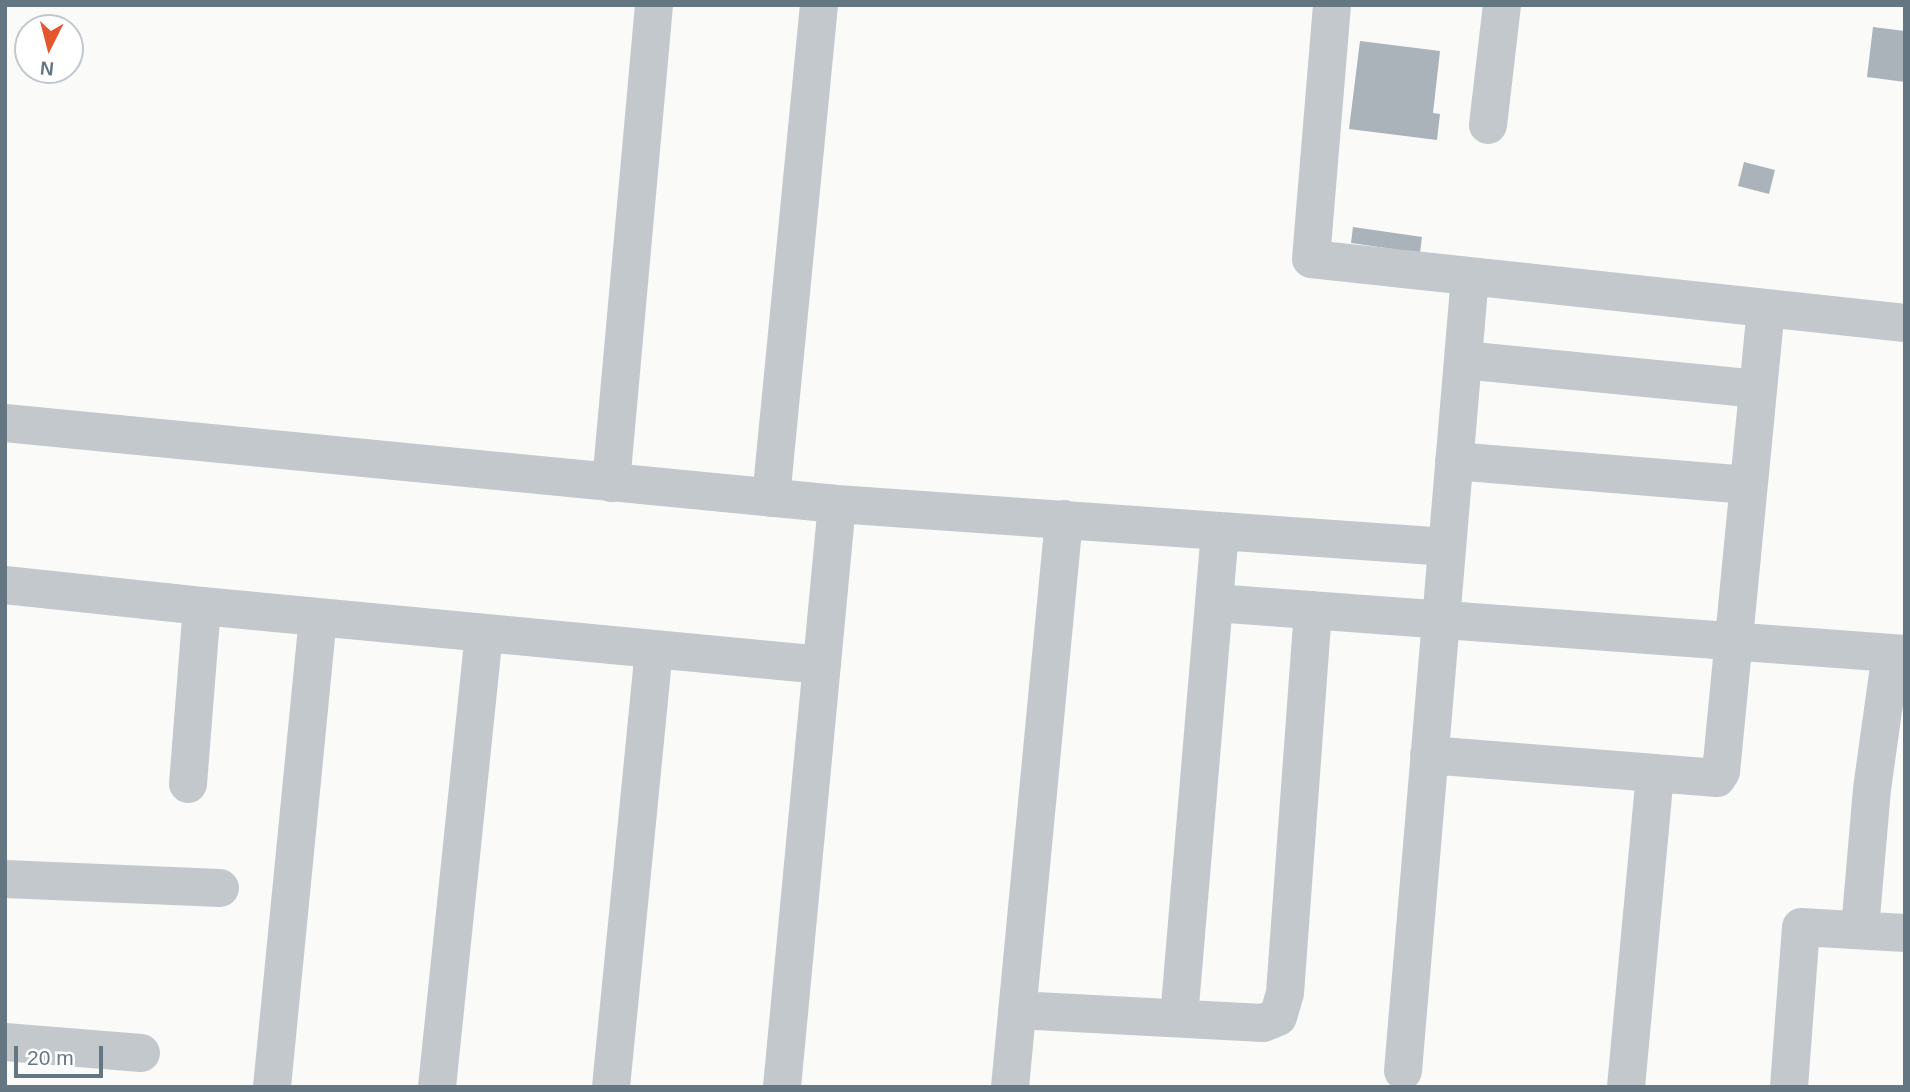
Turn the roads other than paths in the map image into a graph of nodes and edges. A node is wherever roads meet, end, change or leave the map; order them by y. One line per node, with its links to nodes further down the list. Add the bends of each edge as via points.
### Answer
1 (654, 5): 13 (street)
2 (819, 5): 15 (street)
3 (1332, 5): 6 (street, via 1311,259)
4 (1502, 5): 5 (street)
5 (1488, 125)
6 (1470, 276): 7 (street); 9 (street)
7 (1766, 308): 8 (street); 10 (street)
8 (1905, 323)
9 (1463, 360): 10 (street); 12 (street)
10 (1758, 388): 14 (street)
11 (5, 423): 13 (street)
12 (1454, 461): 14 (street); 19 (street)
13 (611, 483): 15 (street)
14 (1748, 485): 27 (street)
15 (771, 498): 16 (street)
16 (837, 503): 17 (street); 30 (street)
17 (1064, 519): 18 (street); 39 (street)
18 (1220, 531): 19 (street); 21 (street)
19 (1447, 547): 25 (street)
20 (5, 585): 22 (street)
21 (1214, 603): 23 (street); 40 (street)
22 (202, 606): 24 (street); 33 (street)
23 (1313, 610): 25 (street); 40 (street, via 1285,993 1278,1017 1262,1023)
24 (318, 617): 26 (street); 44 (street)
25 (1441, 620): 27 (street); 31 (street)
26 (484, 633): 28 (street); 45 (street)
27 (1733, 641): 29 (street); 32 (street, via 1721,772 1717,778)
28 (654, 649): 30 (street); 46 (street)
29 (1898, 653): 34 (street)
30 (822, 665): 47 (street)
31 (1429, 755): 32 (street); 43 (street)
32 (1655, 774): 49 (street)
33 (188, 784)
34 (1889, 790): 37 (street)
35 (5, 879): 36 (street)
36 (220, 888)
37 (1860, 929): 38 (street); 50 (street, via 1801,927)
38 (1905, 933)
39 (1017, 1010): 40 (street); 48 (street)
40 (1179, 1018)
41 (5, 1042): 42 (street)
42 (141, 1053)
43 (1403, 1070)
44 (272, 1087)
45 (437, 1087)
46 (611, 1087)
47 (782, 1087)
48 (1010, 1087)
49 (1626, 1087)
50 (1789, 1087)

